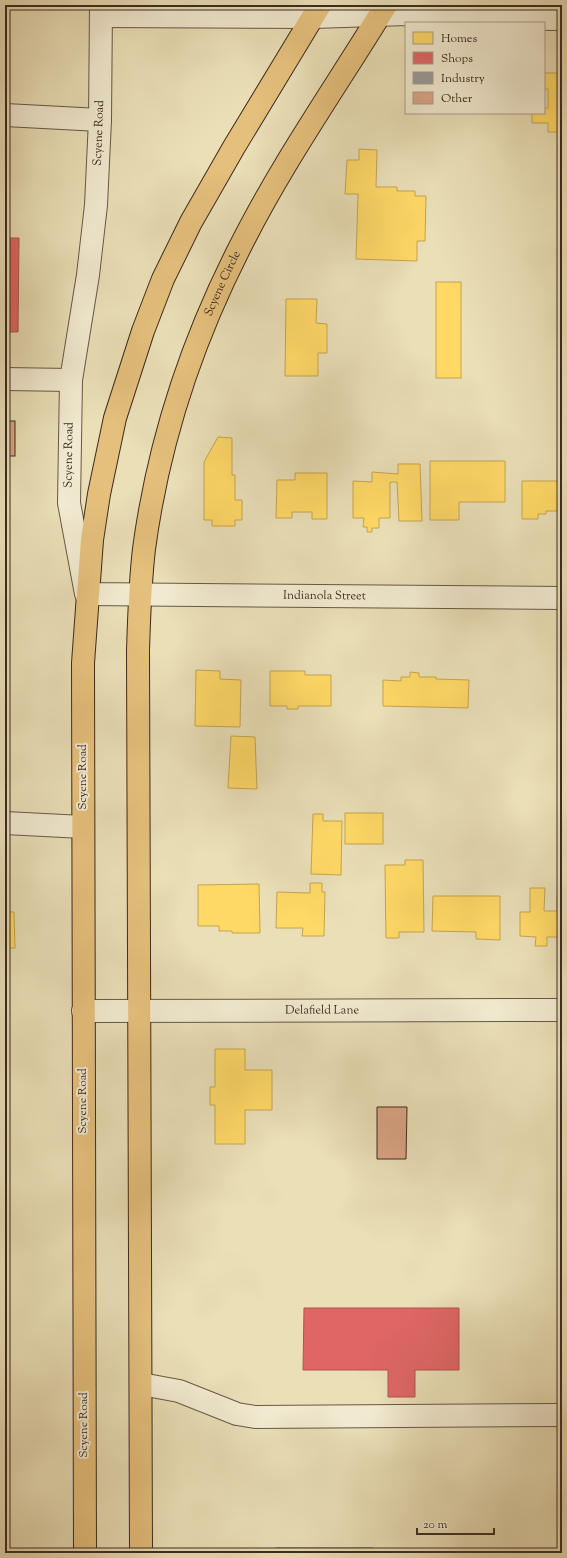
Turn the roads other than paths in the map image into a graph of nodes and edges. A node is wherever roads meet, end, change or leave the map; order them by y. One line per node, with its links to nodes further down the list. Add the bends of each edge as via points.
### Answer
1 (383, 9): 3 (street); 4 (street, via 408,14 462,18); 10 (main road, Scyene Circle, via 250,228 194,350 171,423 157,481 144,549)
2 (101, 10): 3 (street); 6 (street, Scyene Road)
3 (317, 11): 9 (main road, via 191,222 163,279 115,418 92,540)
4 (562, 19)
5 (5, 115): 6 (street)
6 (100, 120): 8 (street, Scyene Road, via 96,205)
7 (5, 379): 8 (street)
8 (71, 380): 9 (street, Scyene Road, via 68,503)
9 (86, 594): 10 (street, Indianola Street); 13 (main road, Scyene Road, via 83,663)
10 (140, 595): 11 (street, Indianola Street); 16 (main road)
11 (562, 598)
12 (5, 823): 13 (street)
13 (83, 827): 15 (main road, Scyene Road)
14 (562, 1010): 16 (street, Delafield Lane)
15 (83, 1011): 16 (street, Delafield Lane); 19 (main road, Scyene Road)
16 (140, 1011): 17 (main road)
17 (141, 1384): 18 (street, via 179,1391 237,1414 256,1417); 20 (main road)
18 (562, 1415)
19 (84, 1553)
20 (142, 1553)

